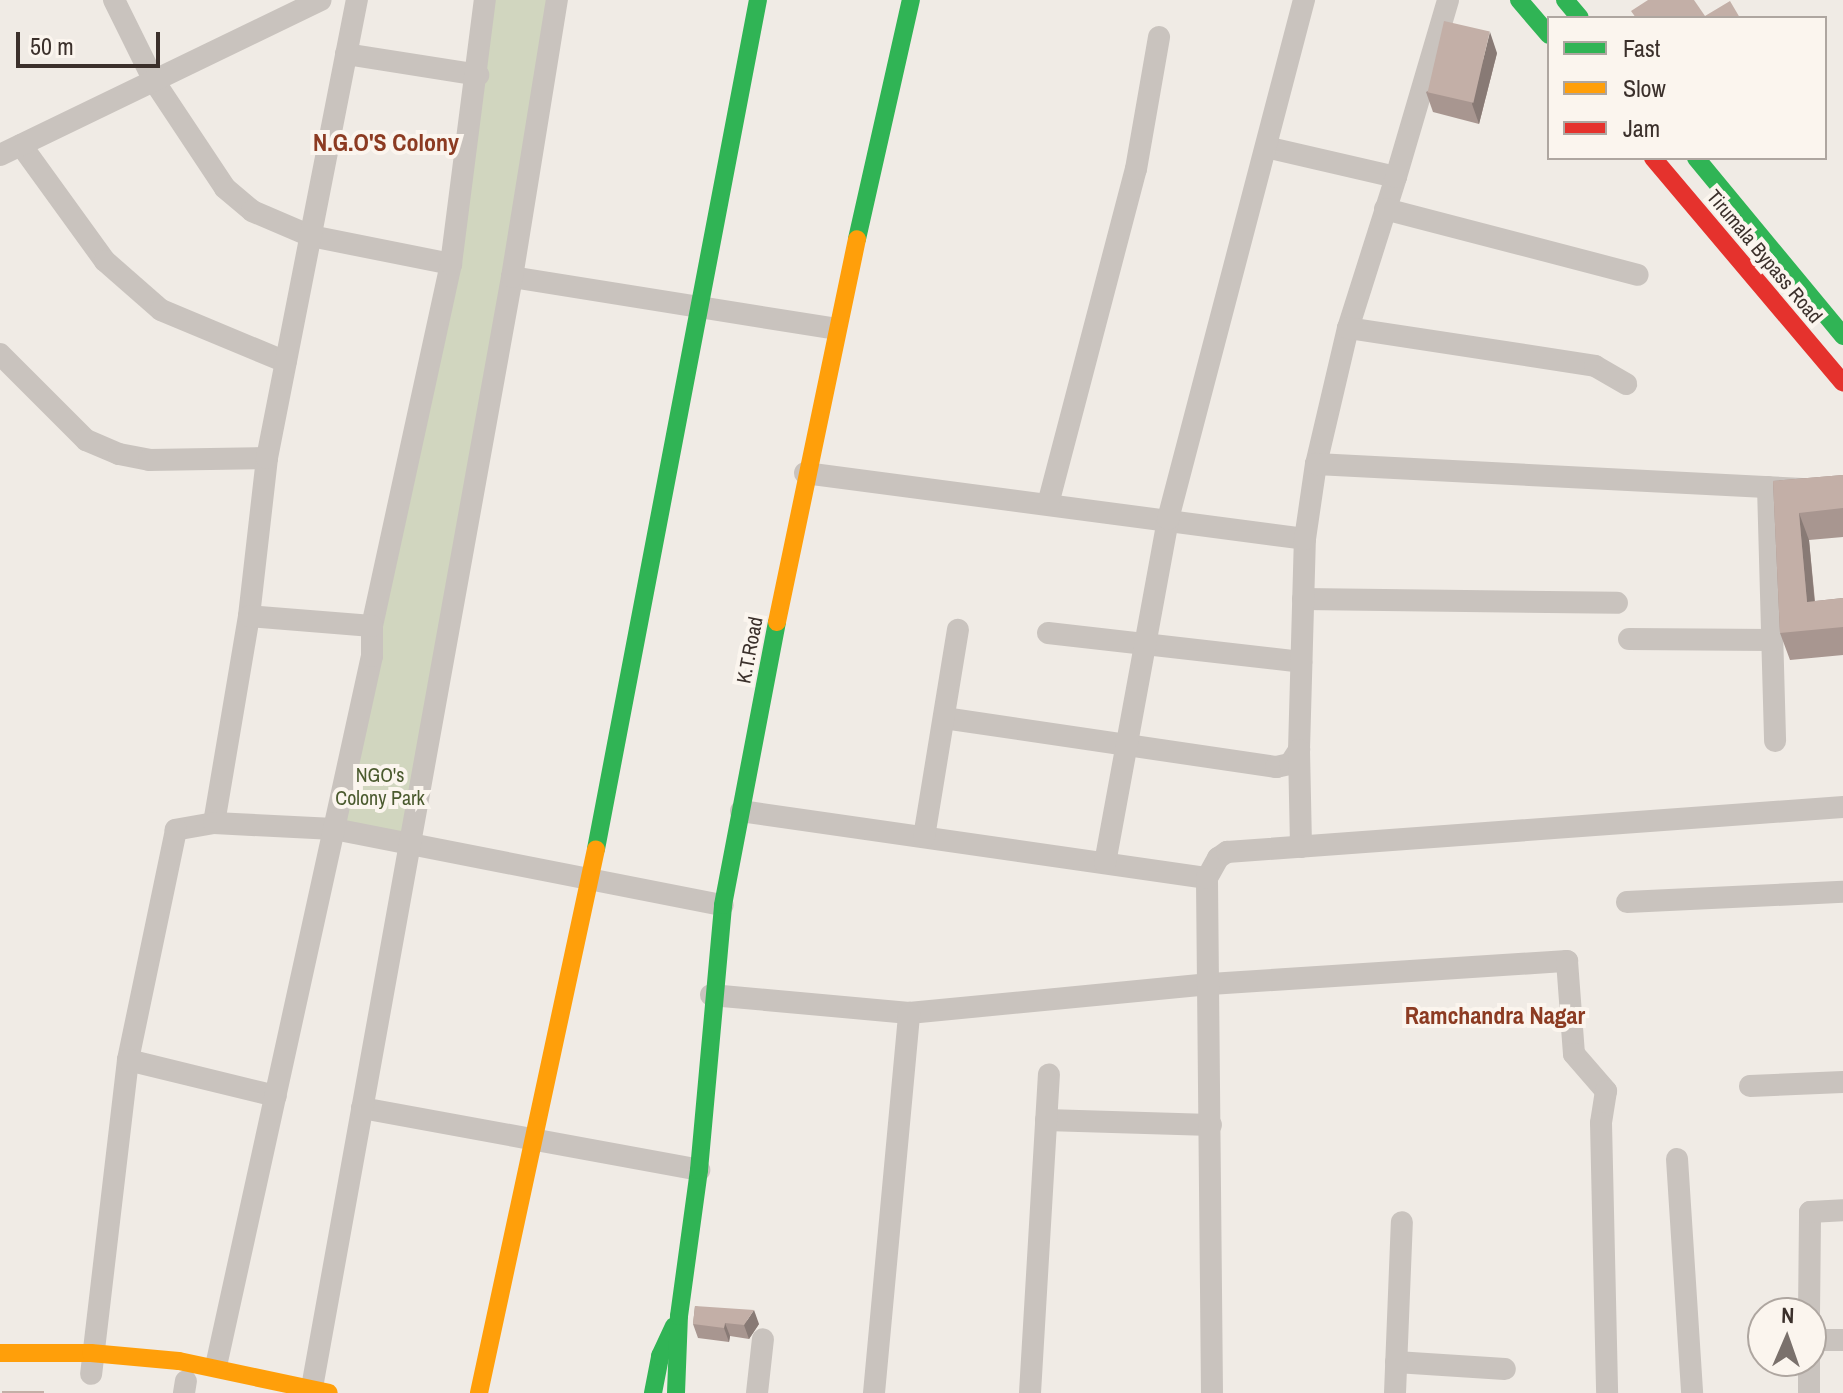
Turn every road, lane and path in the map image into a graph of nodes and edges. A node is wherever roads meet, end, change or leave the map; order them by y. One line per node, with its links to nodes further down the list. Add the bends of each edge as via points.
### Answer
1 (114, 0): 17 (street)
2 (321, 0): 17 (street)
3 (357, 0): 15 (street)
4 (485, 0): 16 (street)
5 (557, 0): 28 (street)
6 (758, 0): 29 (main road, via 718,191)
7 (911, 0): 31 (main road, K.T.Road)
8 (1304, 0): 19 (street)
9 (1448, 0): 23 (street)
10 (1519, 0): 13 (main road)
11 (1565, 0): 12 (main road)
12 (1578, 16)
13 (1547, 33)
14 (1159, 37): 42 (street, via 1132,183)
15 (346, 54): 16 (street); 25 (street)
16 (478, 75): 26 (street)
17 (154, 81): 18 (street); 25 (street, via 225,188 273,224)
18 (21, 145): 20 (street); 34 (street, via 105,261 161,310)
19 (1266, 147): 23 (street); 43 (street)
20 (0, 155)
21 (1655, 160): 35 (main road, Tirumala Bypass Road)
22 (1698, 160): 32 (main road, Tirumala Bypass Road)
23 (1396, 177): 24 (street)
24 (1385, 209): 27 (street); 30 (street)
25 (311, 236): 26 (street); 34 (street)
26 (451, 264): 48 (street)
27 (1638, 275)
28 (512, 277): 29 (street); 64 (street)
29 (700, 311): 31 (street); 67 (main road, via 632,680)
30 (1348, 328): 36 (street, via 1595,366); 38 (street)
31 (835, 329): 39 (main road, K.T.Road)
32 (1843, 336)
33 (0, 354): 37 (street, via 86,440 119,454 149,460)
34 (286, 362): 37 (street)
35 (1842, 379)
36 (1626, 384)
37 (267, 458): 47 (street)
38 (1316, 464): 40 (street); 44 (street)
39 (805, 473): 42 (street); 60 (main road, K.T.Road)
40 (1768, 487): 41 (street); 52 (street)
41 (1843, 491)
42 (1048, 504): 43 (street)
43 (1168, 519): 44 (street); 53 (street)
44 (1305, 539): 45 (street)
45 (1303, 599): 46 (street); 54 (street)
46 (1617, 603)
47 (249, 616): 48 (street); 61 (street)
48 (372, 626): 62 (street, via 372,656)
49 (958, 630): 55 (street)
50 (1048, 633): 53 (street)
51 (1629, 639): 52 (street)
52 (1772, 640): 56 (street)
53 (1145, 647): 54 (street); 57 (street)
54 (1301, 662): 58 (street)
55 (944, 718): 57 (street); 63 (street)
56 (1775, 741)
57 (1127, 745): 58 (street, via 1276,767 1290,764); 66 (street)
58 (1299, 750): 65 (street)
59 (1843, 807): 65 (street)
60 (741, 811): 63 (street); 71 (main road, K.T.Road)
61 (214, 823): 62 (street); 75 (street, via 176,830)
62 (334, 829): 64 (street); 79 (street)
63 (924, 837): 66 (street)
64 (409, 844): 67 (street); 80 (street)
65 (1301, 847): 68 (street, via 1227,852 1212,864)
66 (1105, 863): 68 (street)
67 (588, 878): 71 (street); 83 (main road)
68 (1207, 878): 72 (street)
69 (1843, 892): 70 (street)
70 (1627, 902)
71 (723, 905): 73 (main road, K.T.Road)
72 (1210, 984): 74 (street); 82 (street); 107 (street, via 1567,961 1574,1054 1606,1091 1601,1123)
73 (711, 995): 74 (street); 85 (main road, K.T.Road)
74 (909, 1013): 103 (street)
75 (128, 1060): 79 (street); 95 (street)
76 (1049, 1075): 81 (street)
77 (1843, 1082): 78 (street)
78 (1750, 1086)
79 (276, 1096): 93 (street)
80 (362, 1108): 83 (street); 97 (street)
81 (1046, 1120): 82 (street); 104 (street)
82 (1211, 1125): 105 (street)
83 (532, 1138): 85 (street); 99 (main road)
84 (1677, 1159): 108 (street)
85 (699, 1170): 89 (main road, K.T.Road)
86 (1843, 1210): 88 (street, via 1810,1212)
87 (1402, 1222): 92 (street)
88 (1809, 1297)
89 (679, 1316): 100 (main road, K.T.Road, via 660,1356); 101 (main road, K.T.Road)
90 (763, 1339): 102 (street)
91 (0, 1353): 95 (main road)
92 (1396, 1362): 94 (street); 106 (street)
93 (216, 1366): 95 (main road); 97 (main road)
94 (1505, 1369)
95 (97, 1370): 96 (main road)
96 (185, 1387): 98 (main road)
97 (317, 1392)
98 (256, 1393)
99 (479, 1393)
100 (653, 1393)
101 (676, 1393)
102 (757, 1393)
103 (874, 1393)
104 (1030, 1393)
105 (1212, 1393)
106 (1395, 1393)
107 (1607, 1393)
108 (1692, 1393)

